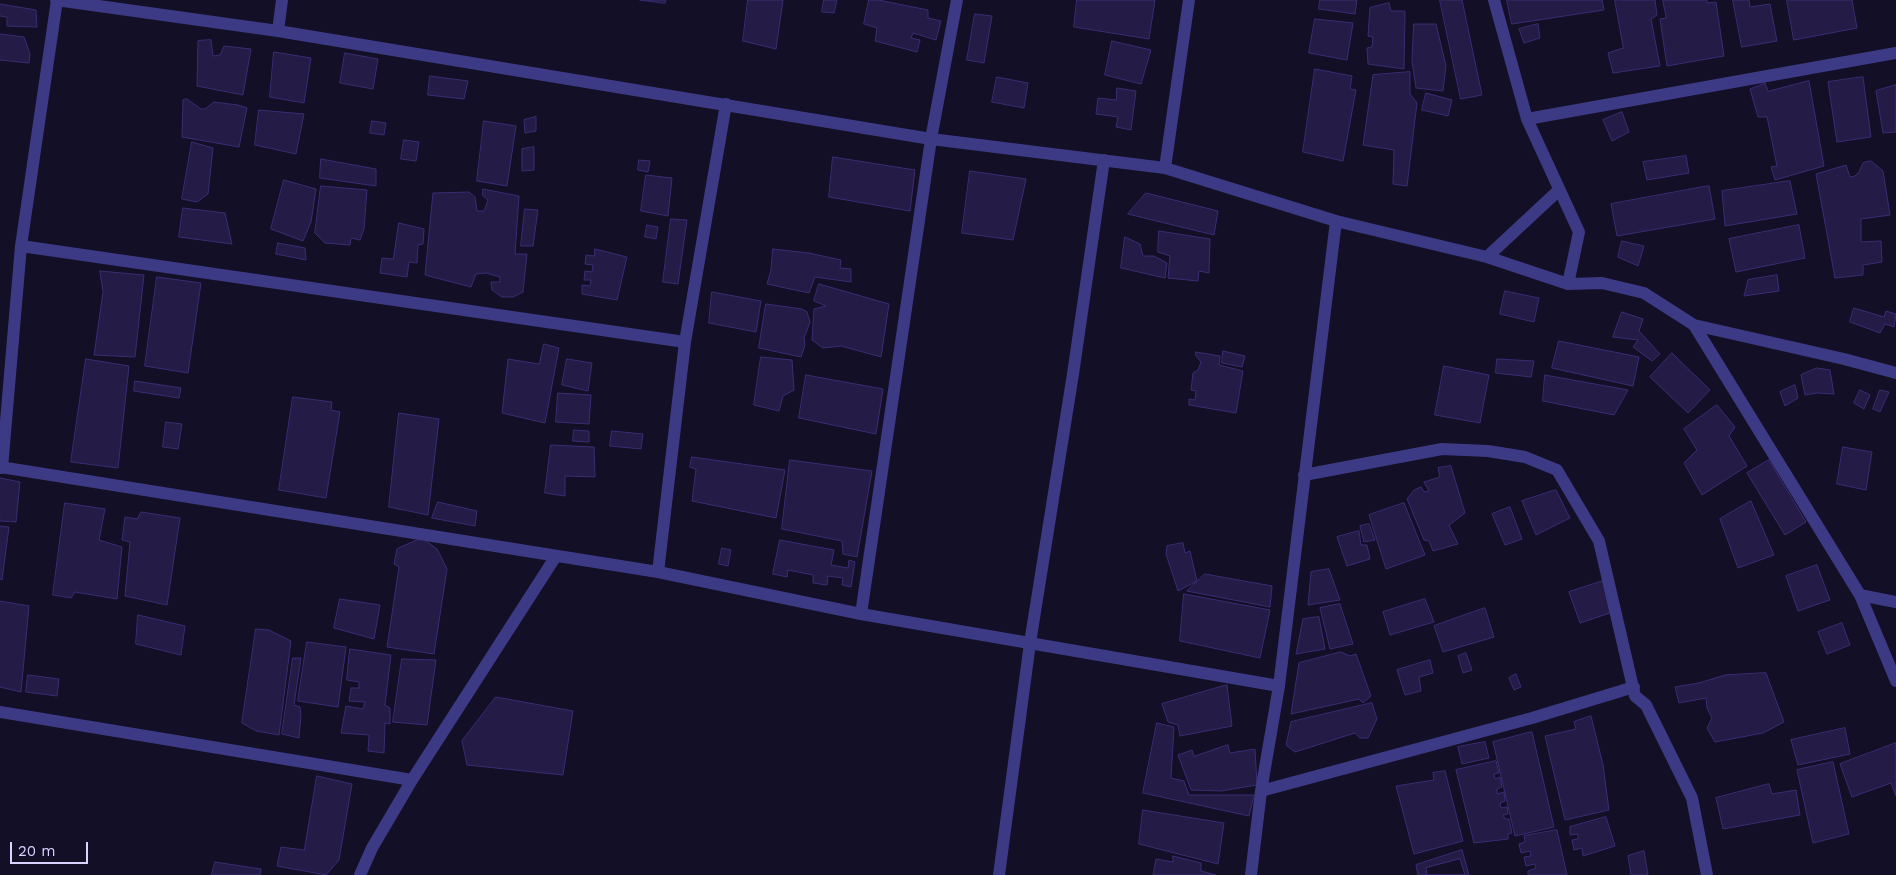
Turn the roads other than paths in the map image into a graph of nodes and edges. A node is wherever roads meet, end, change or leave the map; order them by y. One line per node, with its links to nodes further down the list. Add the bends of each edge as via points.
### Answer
1 (56, 0): 6 (street); 15 (street)
2 (282, 0): 6 (street)
3 (957, 0): 10 (street)
4 (1189, 0): 12 (street)
5 (1494, 0): 9 (street)
6 (278, 31): 8 (street)
7 (1896, 53): 9 (street)
8 (726, 104): 10 (street); 19 (street)
9 (1527, 119): 13 (street)
10 (931, 139): 11 (street); 27 (street)
11 (1104, 160): 12 (street); 28 (street)
12 (1165, 168): 14 (street)
13 (1559, 190): 16 (street); 17 (street, via 1579,232)
14 (1336, 221): 16 (street); 22 (street)
15 (21, 246): 19 (street); 21 (street)
16 (1487, 257): 17 (street)
17 (1568, 284): 18 (street, via 1602,283 1644,293)
18 (1694, 325): 20 (street); 25 (street)
19 (686, 342): 24 (street)
20 (1896, 373)
21 (1, 468): 23 (street)
22 (1304, 475): 30 (street); 31 (street, via 1442,449 1525,457 1557,470 1599,541)
23 (556, 556): 24 (street); 33 (street)
24 (658, 572): 27 (street)
25 (1860, 595): 26 (street); 29 (street)
26 (1896, 602)
27 (861, 614): 28 (street)
28 (1030, 643): 30 (street); 36 (street)
29 (1896, 681)
30 (1279, 686): 34 (street)
31 (1634, 687): 34 (street, via 1532,718); 38 (street, via 1635,696 1646,705 1692,798)
32 (0, 712): 33 (street)
33 (412, 780): 35 (street)
34 (1260, 790): 37 (street)
35 (360, 875)
36 (999, 875)
37 (1251, 875)
38 (1707, 875)

